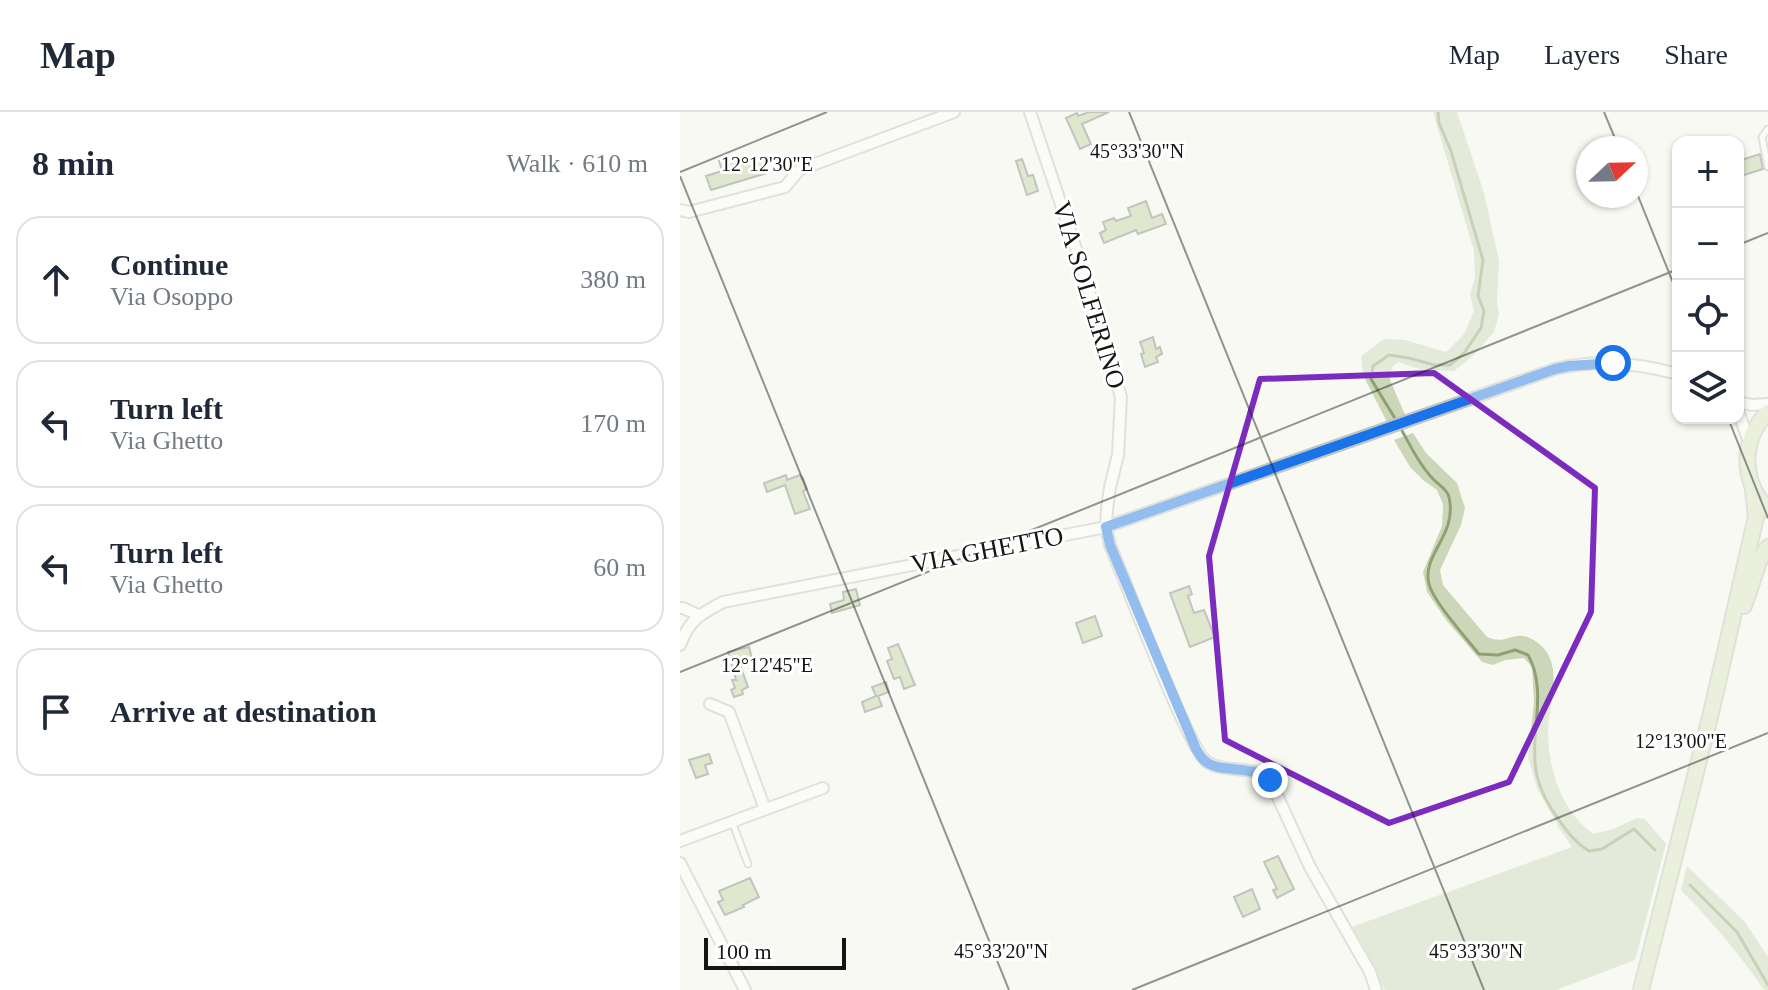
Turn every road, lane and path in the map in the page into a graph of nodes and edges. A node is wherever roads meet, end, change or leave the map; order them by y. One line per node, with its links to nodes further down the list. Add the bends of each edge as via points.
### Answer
1 (954, 112): 5 (street, via 799,170 785,187)
2 (1031, 113): 14 (street, VIA SOLFERINO, via 1121,397)
3 (1768, 129): 4 (lane, via 1762,137)
4 (1768, 167)
5 (680, 210)
6 (1672, 373): 14 (street, VIA GHETTO, via 1631,364 1569,366)
7 (1744, 403): 8 (street)
8 (1768, 404)
9 (1768, 412): 11 (main road)
10 (1743, 424): 11 (street)
11 (1749, 442): 12 (main road)
12 (1753, 490): 13 (main road); 20 (main road, via 1756,517)
13 (1768, 510)
14 (1106, 527): 17 (street, VIA GHETTO, via 723,602); 28 (street, via 1196,749 1205,762 1262,773 1270,780)
15 (1768, 547): 20 (main road, via 1756,567)
16 (680, 608): 17 (street)
17 (698, 615): 18 (street)
18 (680, 645)
19 (710, 704): 22 (street, via 729,712)
20 (1711, 713): 29 (main road)
21 (823, 788): 22 (street)
22 (765, 809): 23 (street)
23 (732, 821): 24 (street); 26 (lane)
24 (680, 841)
25 (680, 863): 27 (street)
26 (748, 864)
27 (745, 990)
28 (1376, 990)
29 (1641, 990)

